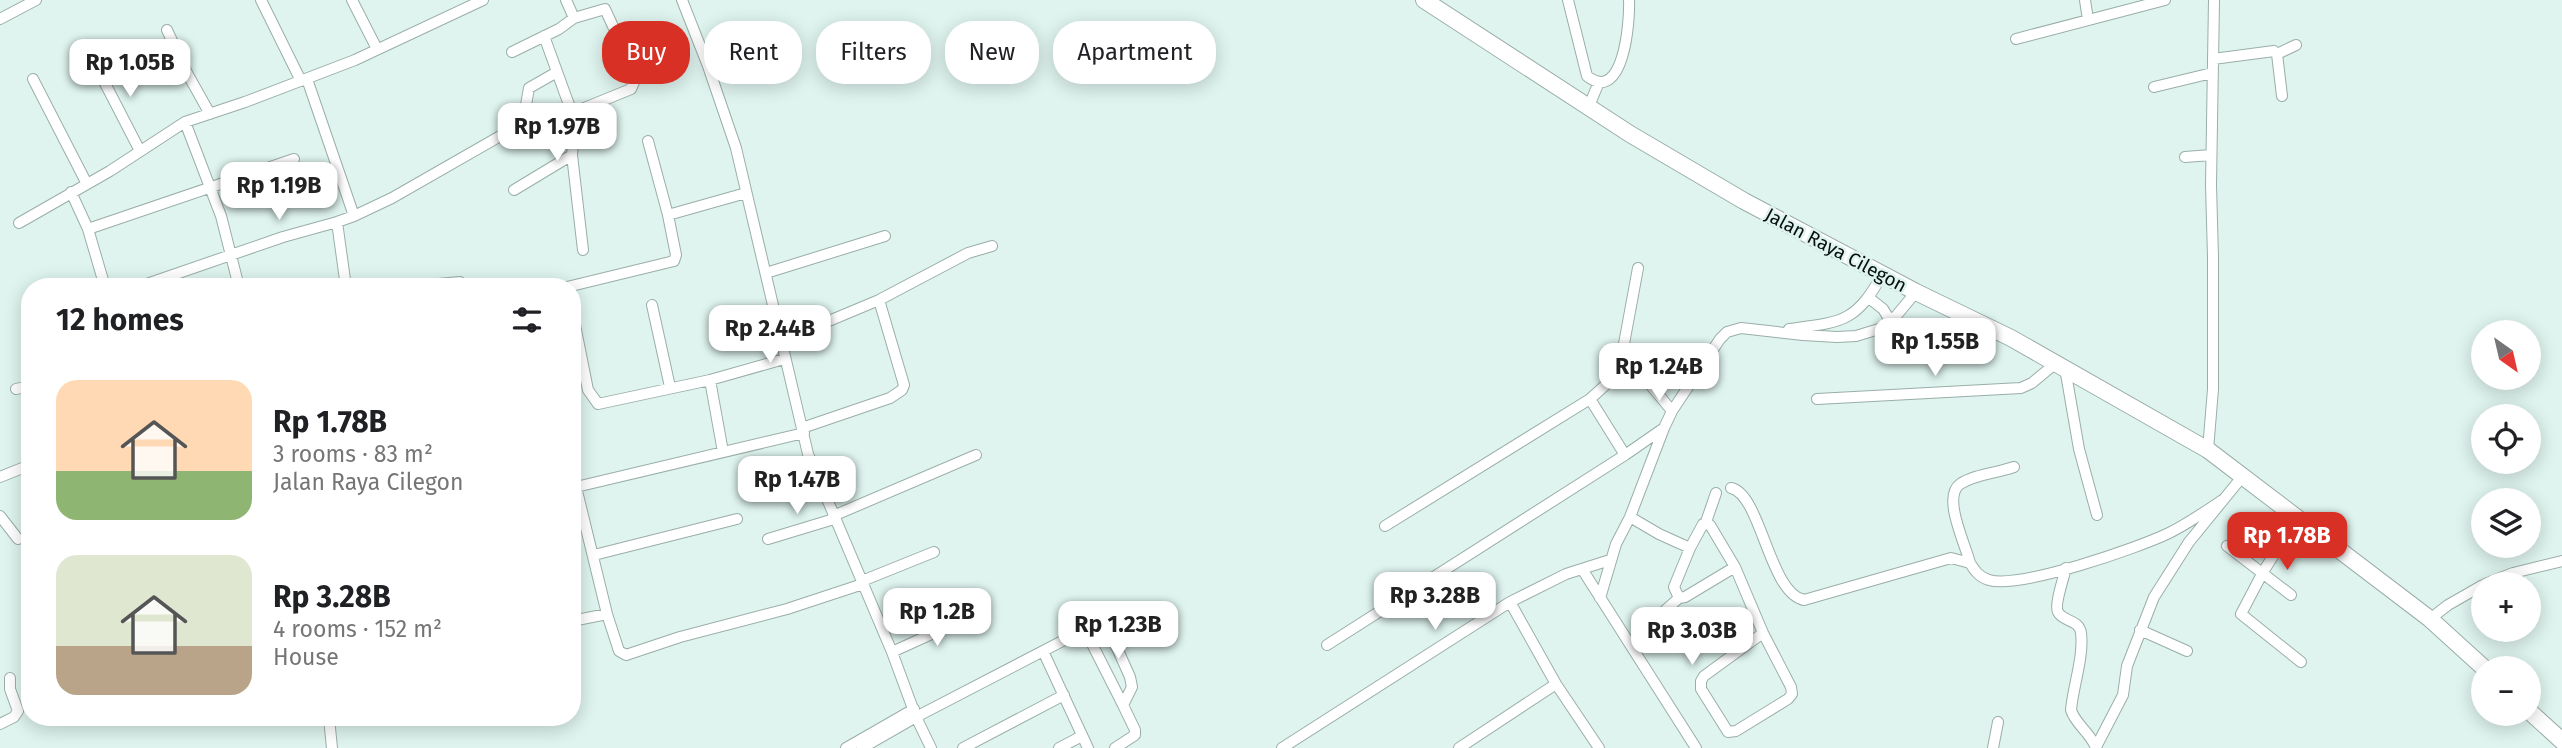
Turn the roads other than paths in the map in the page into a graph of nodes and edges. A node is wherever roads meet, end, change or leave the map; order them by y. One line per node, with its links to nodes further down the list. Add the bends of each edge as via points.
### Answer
1 (261, 0): 28 (street)
2 (352, 0): 20 (street)
3 (483, 0): 20 (street)
4 (566, 0): 13 (street)
5 (682, 0): 46 (street, via 736,148)
6 (1424, 0): 32 (highway, Jalan Raya Cilegon)
7 (1568, 0): 29 (street, via 1587,76)
8 (1629, 0): 29 (street, via 1619,69)
9 (2085, 0): 15 (street)
10 (2165, 0): 15 (street)
11 (2214, 0): 23 (street)
12 (31, 1): 14 (street)
13 (574, 18): 17 (street); 33 (street, via 606,9 635,76 631,89)
14 (0, 19)
15 (2088, 20): 18 (street)
16 (167, 30): 34 (street)
17 (544, 36): 21 (street); 25 (street)
18 (2016, 39)
19 (2296, 45): 22 (street)
20 (377, 49): 28 (street)
21 (512, 52)
22 (2277, 54): 23 (street, via 2269,51); 31 (street)
23 (2213, 59): 26 (street)
24 (93, 60): 37 (street)
25 (557, 72): 33 (street); 48 (street, via 529,88 524,116 516,127)
26 (2213, 73): 30 (street); 39 (street)
27 (33, 79): 42 (street)
28 (304, 80): 34 (street); 48 (street)
29 (1600, 82): 32 (street)
30 (2154, 87)
31 (2282, 96)
32 (1589, 106): 57 (highway, Jalan Raya Cilegon, via 1744,201)
33 (572, 113): 38 (street, via 568,121)
34 (210, 114): 35 (street)
35 (185, 122): 37 (street); 43 (street)
36 (648, 141): 47 (street)
37 (140, 151): 42 (street)
38 (572, 155): 44 (street); 54 (street)
39 (2211, 155): 40 (street); 84 (street, via 2213,389)
40 (2185, 157)
41 (294, 159): 43 (street)
42 (87, 184): 45 (street)
43 (211, 189): 51 (street); 55 (street)
44 (514, 190)
45 (71, 192): 50 (street); 51 (street)
46 (746, 194): 47 (street); 58 (street)
47 (668, 215): 63 (street, via 674,261)
48 (354, 216): 49 (street)
49 (337, 222): 55 (street); 62 (street)
50 (19, 223)
51 (88, 229): 59 (street)
52 (885, 236): 58 (street)
53 (992, 246): 66 (street, via 968,253)
54 (583, 250)
55 (232, 256): 60 (street); 61 (street)
56 (1638, 268): 73 (street)
57 (1883, 273): 64 (highway, Jalan Raya Cilegon); 65 (street)
58 (766, 274): 70 (street)
59 (100, 278)
60 (165, 278)
61 (237, 278)
62 (345, 278)
63 (581, 284)
64 (1916, 292): 68 (street); 74 (highway, Jalan Raya Cilegon)
65 (1869, 298): 68 (street); 69 (street, via 1841,320)
66 (879, 300): 70 (street); 83 (street, via 902,390)
67 (652, 305): 76 (street)
68 (1892, 322): 69 (street, via 1856,336)
69 (1778, 331): 81 (street, via 1741,328 1727,332)
70 (781, 341): 72 (street)
71 (581, 355): 76 (street, via 594,401 605,404)
72 (784, 359): 75 (street); 83 (street)
73 (1621, 360): 79 (street, via 1611,380); 81 (street, via 1634,365)
74 (2060, 365): 80 (street, via 2021,388); 84 (highway, Jalan Raya Cilegon); 97 (street)
75 (710, 380): 76 (street); 85 (street)
76 (670, 387)
77 (21, 388): 78 (street)
78 (16, 389)
79 (1590, 399): 87 (street); 104 (street)
80 (1817, 399)
81 (1672, 411): 82 (street)
82 (1664, 428): 87 (street); 100 (street)
83 (803, 430): 85 (street); 99 (street)
84 (2208, 450): 91 (highway, Jalan Raya Cilegon)
85 (723, 452): 92 (street)
86 (976, 455): 99 (street)
87 (1625, 455): 135 (street)
88 (2014, 467): 113 (street, via 1961,484 1952,493)
89 (21, 469): 90 (street)
90 (0, 477)
91 (2242, 477): 95 (street); 101 (highway, Jalan Raya Cilegon)
92 (581, 485)
93 (1731, 488): 113 (street, via 1746,499 1790,593 1801,600 1951,558)
94 (1716, 493): 103 (street)
95 (2224, 499): 115 (street, via 2165,534); 133 (street, via 2154,597)
96 (581, 511): 110 (street)
97 (2097, 515)
98 (0, 516): 105 (street)
99 (834, 517): 106 (street); 119 (street)
100 (1630, 517): 108 (street); 111 (street)
101 (2298, 518): 117 (street); 131 (highway, Jalan Raya Cilegon)
102 (737, 519): 110 (street)
103 (1706, 522): 108 (street); 114 (street)
104 (1385, 526)
105 (18, 539)
106 (768, 539)
107 (2227, 546): 117 (street)
108 (1690, 548): 123 (street, via 1674,587)
109 (933, 552): 119 (street)
110 (594, 555): 126 (street)
111 (1610, 560): 116 (street); 122 (street)
112 (2562, 561): 118 (street)
113 (1970, 563): 115 (street, via 1977,574 2001,582)
114 (1735, 567): 123 (street); 134 (street)
115 (2066, 568): 154 (street, via 2057,608 2076,623 2081,643 2071,710)
116 (1582, 569): 122 (street); 124 (street)
117 (2263, 572): 121 (street); 140 (street, via 2241,614)
118 (2517, 572)
119 (863, 582): 126 (street, via 626,656 619,651); 138 (street)
120 (2471, 592): 131 (street)
121 (2291, 595)
122 (1600, 598): 166 (street)
123 (1679, 598): 127 (street)
124 (1510, 602): 142 (street); 163 (street)
125 (1126, 608): 130 (street)
126 (607, 614): 129 (street)
127 (1660, 615)
128 (969, 617): 138 (street)
129 (581, 619)
130 (1104, 619): 132 (street); 146 (street, via 1131,683)
131 (2430, 619): 139 (highway, Jalan Raya Cilegon)
132 (1085, 630): 136 (street); 146 (street)
133 (2140, 631): 137 (street); 154 (street, via 2127,666 2123,695)
134 (1763, 633): 134 (street, via 1792,694 1728,732 1701,689 1701,681)
135 (1327, 645)
136 (1043, 651): 145 (street); 147 (street)
137 (2187, 651)
138 (892, 652): 147 (street)
139 (2471, 656)
140 (2301, 662)
141 (10, 678): 143 (street)
142 (1556, 684): 164 (street); 165 (street)
143 (10, 689): 144 (street); 150 (street, via 18,711)
144 (0, 695)
145 (1063, 695): 152 (street); 159 (street)
146 (1123, 705): 162 (street, via 1135,735)
147 (915, 713): 156 (street); 157 (street); 158 (street)
148 (1998, 722): 167 (street)
149 (2541, 722): 153 (highway)
150 (0, 724)
151 (330, 726): 155 (street)
152 (1082, 736): 160 (street); 161 (street)
153 (2562, 741)
154 (2096, 747)
155 (331, 748)
156 (846, 748)
157 (862, 748)
158 (932, 748)
159 (963, 748)
160 (1059, 748)
161 (1088, 748)
162 (1115, 748)
163 (1282, 748)
164 (1459, 748)
165 (1599, 748)
166 (1696, 748)
167 (1993, 748)

